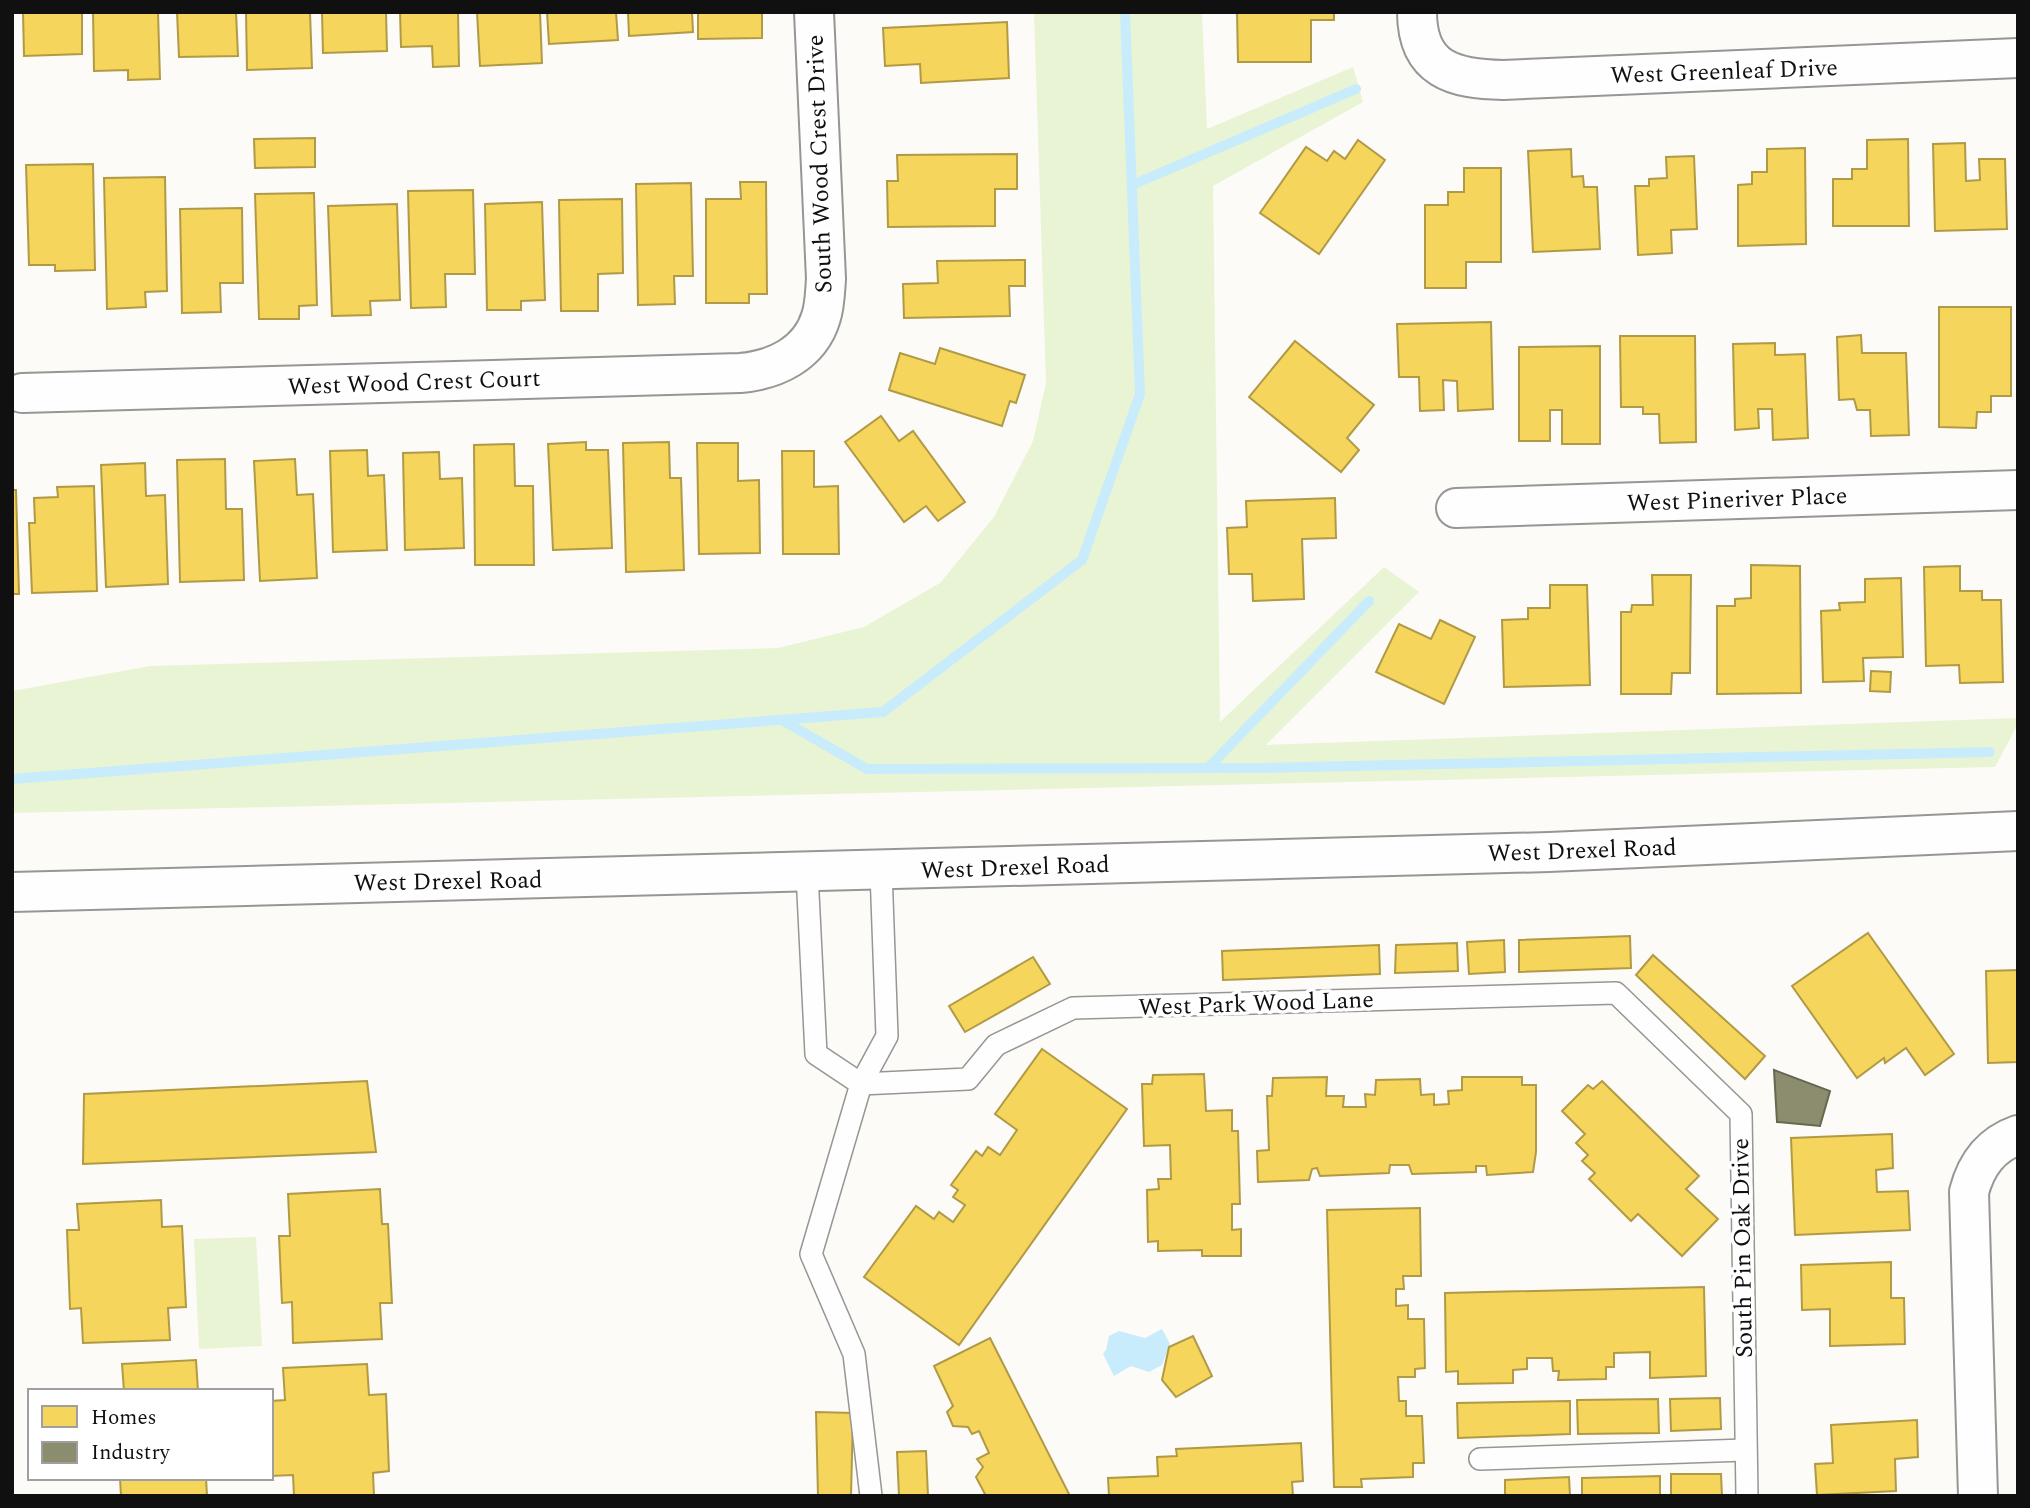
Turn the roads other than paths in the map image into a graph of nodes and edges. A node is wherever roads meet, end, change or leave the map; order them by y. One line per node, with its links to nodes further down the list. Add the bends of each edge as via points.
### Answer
1 (814, 12): 4 (street, South Wood Crest Drive, via 826,279)
2 (1416, 12): 3 (street, West Greenleaf Drive, via 1424,73 1443,70 1503,80)
3 (2018, 58)
4 (808, 359): 5 (street, West Wood Crest Court, via 740,373)
5 (22, 393)
6 (2018, 490): 7 (street, West Pineriver Place)
7 (1456, 508)
8 (2018, 831): 9 (street, West Drexel Road, via 1549,852)
9 (881, 871): 10 (street, West Drexel Road); 13 (lane, via 887,1035)
10 (807, 873): 11 (street, West Drexel Road); 13 (lane, via 816,1054)
11 (12, 892)
12 (1658, 1035): 13 (lane, West Park Wood Lane, via 1616,993 1073,1008 996,1045 968,1079); 15 (lane, South Pin Oak Drive, via 1741,1114)
13 (861, 1084): 17 (lane, via 811,1254 855,1354)
14 (1990, 1141): 19 (street, via 1969,1192)
15 (1745, 1450): 16 (lane); 18 (lane, South Pin Oak Drive)
16 (1480, 1459)
17 (871, 1496)
18 (1747, 1496)
19 (1978, 1496)

